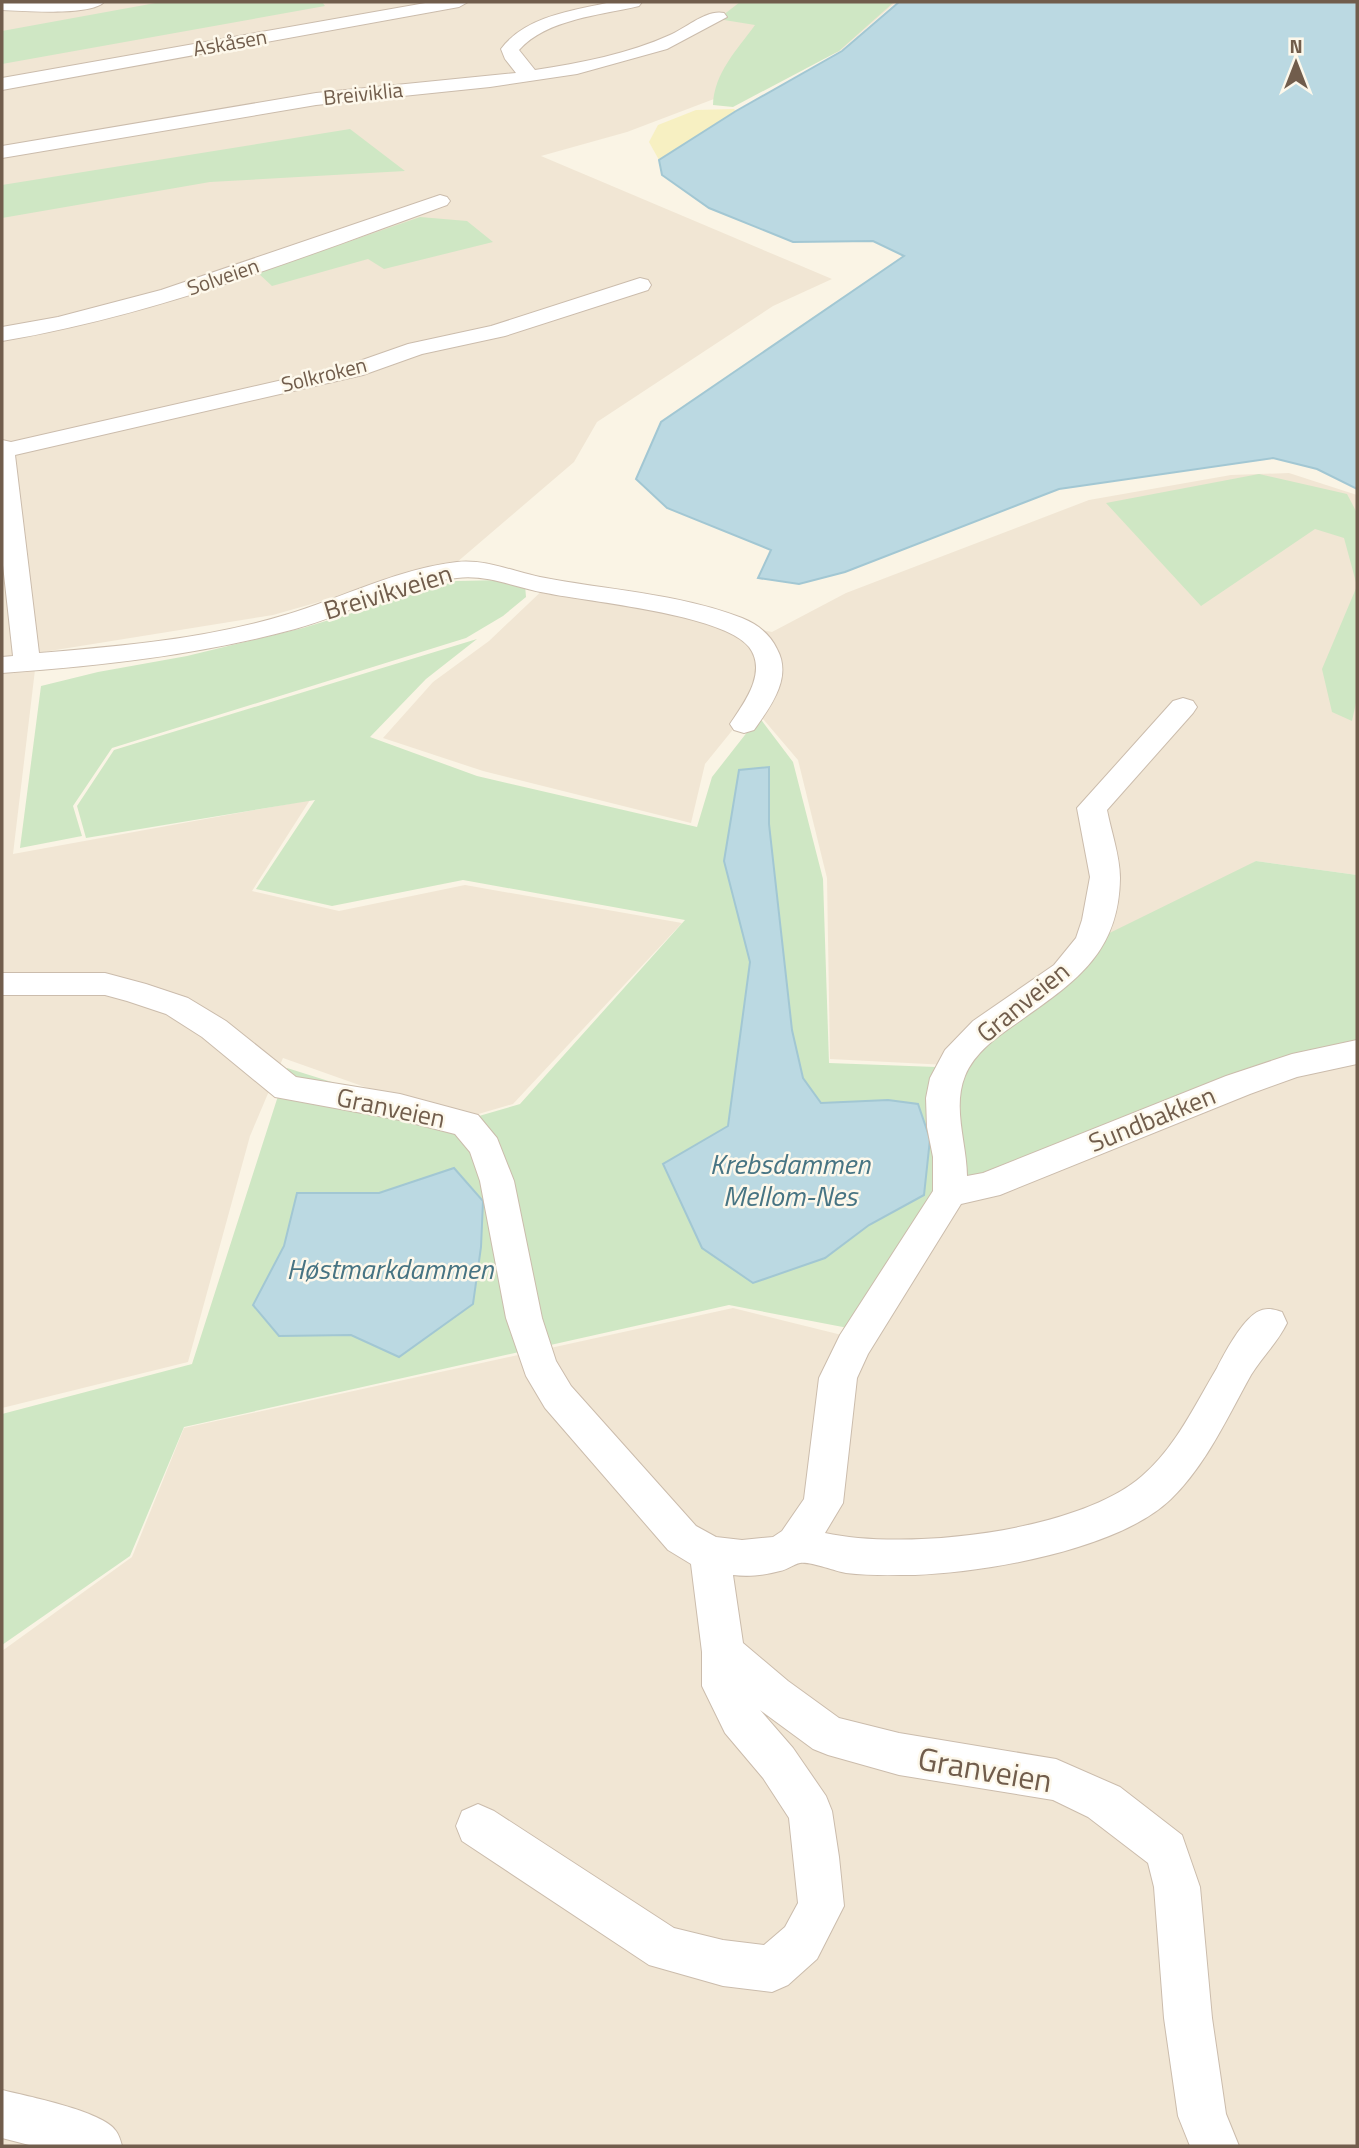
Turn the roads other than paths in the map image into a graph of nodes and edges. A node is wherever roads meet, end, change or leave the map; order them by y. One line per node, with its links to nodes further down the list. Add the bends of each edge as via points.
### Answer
1 (95, 2): 4 (street)
2 (459, 2): 7 (street, Askåsen)
3 (632, 2): 6 (street, via 520,37 510,50)
4 (2, 5)
5 (718, 17): 6 (street, Breiviklia, via 661,45)
6 (530, 76): 8 (street, Breiviklia, via 314,99)
7 (2, 83)
8 (2, 152)
9 (440, 201): 11 (street, Solveien, via 195,288 119,311)
10 (640, 285): 12 (street, Solkroken, via 355,370)
11 (2, 334)
12 (3, 449): 13 (street, Solkroken)
13 (15, 664): 15 (street, Breivikveien, via 105,656 240,635 426,576 476,569 730,623 755,637 765,650 770,669 764,695)
14 (1183, 707): 18 (street, Granveien, via 1091,808 1105,877 1090,942 1065,973 985,1029 957,1058 947,1078 944,1117)
15 (744, 724)
16 (2, 984): 21 (street, Granveien, via 105,984 135,992 177,1006 214,1029 287,1088 400,1107 466,1124 485,1147 497,1181 524,1318 539,1365 558,1397 682,1538)
17 (1357, 1052): 18 (street, Sundbakken, via 1281,1069 988,1186)
18 (950, 1193): 20 (street, via 853,1346 838,1378 823,1503)
19 (1269, 1323): 20 (street, via 1244,1355 1196,1439 1154,1490 1105,1520 1008,1548 928,1555 854,1556)
20 (796, 1544): 21 (street, Granveien, via 779,1555 742,1558)
21 (710, 1554): 22 (street)
22 (723, 1652): 23 (street, via 723,1686 740,1719 778,1763 810,1811 821,1906 801,1943 772,1969 665,1949); 26 (street, Granveien, via 828,1735 899,1754 1056,1780 1104,1802 1166,1850 1177,1887 1202,2116)
23 (478, 1826)
24 (3, 2117): 25 (street, via 72,2132)
25 (98, 2146)
26 (1215, 2146)

